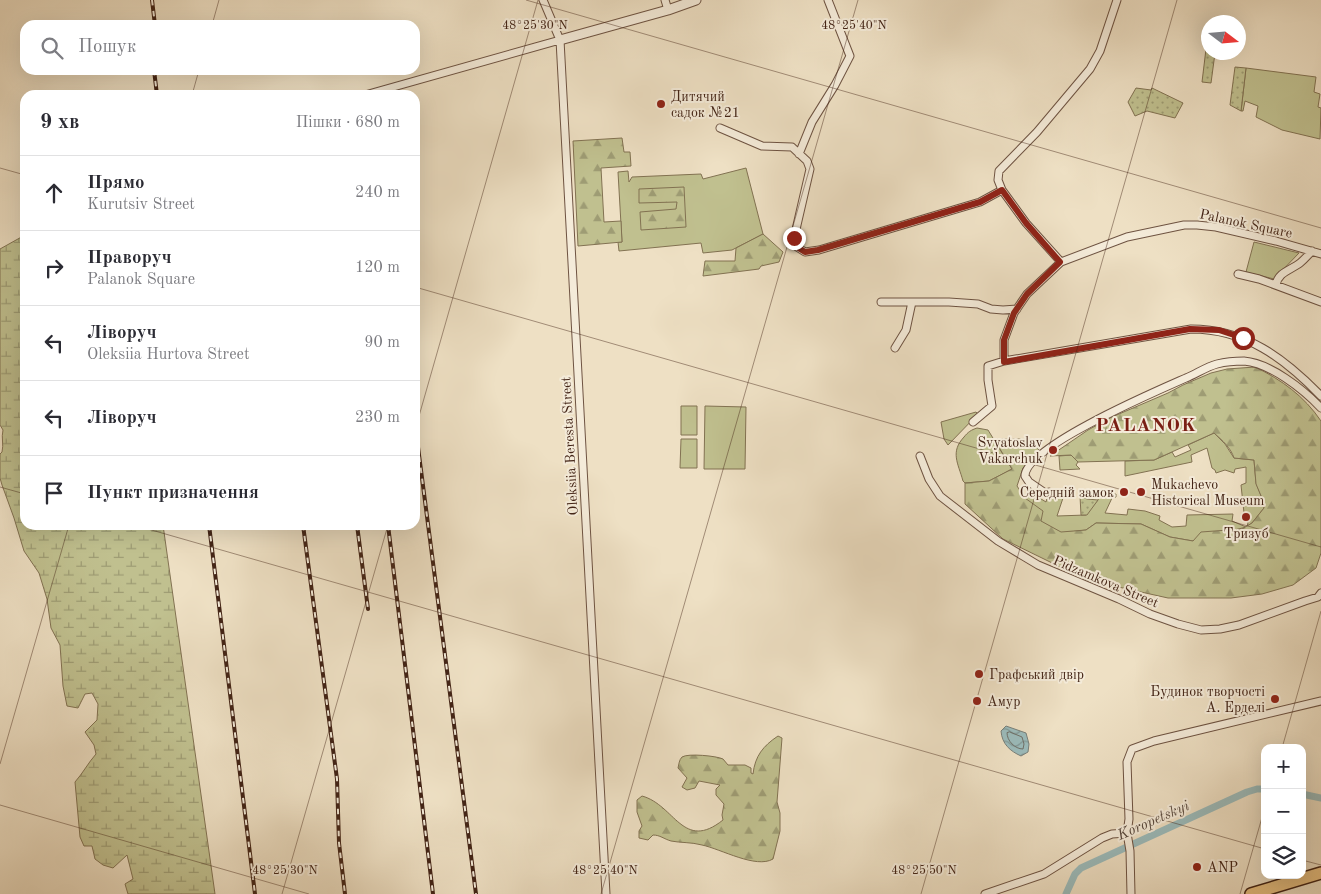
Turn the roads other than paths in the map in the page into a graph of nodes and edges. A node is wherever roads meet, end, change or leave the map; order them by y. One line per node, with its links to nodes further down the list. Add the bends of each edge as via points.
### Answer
1 (543, 0): 7 (street, Oleksiia Beresta Street)
2 (665, 0): 6 (street)
3 (696, 0): 6 (street)
4 (828, 0): 10 (street, via 850,56 812,122)
5 (1117, 0): 11 (street, via 1090,69 1037,132 998,171)
6 (668, 10): 7 (street)
7 (560, 40): 8 (street); 32 (street, Oleksiia Beresta Street)
8 (385, 90)
9 (720, 128): 10 (street, via 762,146 792,147)
10 (799, 154): 11 (street, via 810,169 794,238 797,247 805,252 980,202)
11 (1002, 190): 14 (street)
12 (1312, 251): 13 (street, Palanok Square); 14 (street, Palanok Square, via 1216,227 1184,225 1127,237); 16 (street, via 1298,265 1280,275)
13 (1321, 254)
14 (1060, 262): 20 (street, Palanok Square, via 1027,294)
15 (1238, 274): 16 (street)
16 (1276, 285): 19 (street)
17 (882, 302): 18 (street)
18 (912, 302): 20 (street); 21 (street, via 906,330)
19 (1321, 302)
20 (1017, 309): 22 (street, Palanok Square, via 1004,340)
21 (895, 348)
22 (1004, 362): 23 (street, via 1190,329 1209,329 1232,334 1267,350); 25 (street, via 988,366 992,406)
23 (1321, 396)
24 (1321, 408): 27 (street, via 1264,366 1242,361 1217,364 1090,423 1040,455 1026,470 1025,476 1045,493)
25 (973, 422)
26 (920, 456): 28 (street, Pidzamkova Street, via 940,496 998,541 1038,565 1178,624 1201,630 1220,629)
27 (1049, 492)
28 (1320, 595)
29 (1321, 701): 30 (street, via 1132,749 1127,762)
30 (1128, 836): 33 (street, via 1112,834 1102,838 1044,874); 34 (street)
31 (1321, 873): 35 (highway)
32 (606, 894)
33 (985, 894)
34 (1131, 894)
35 (1251, 894)

